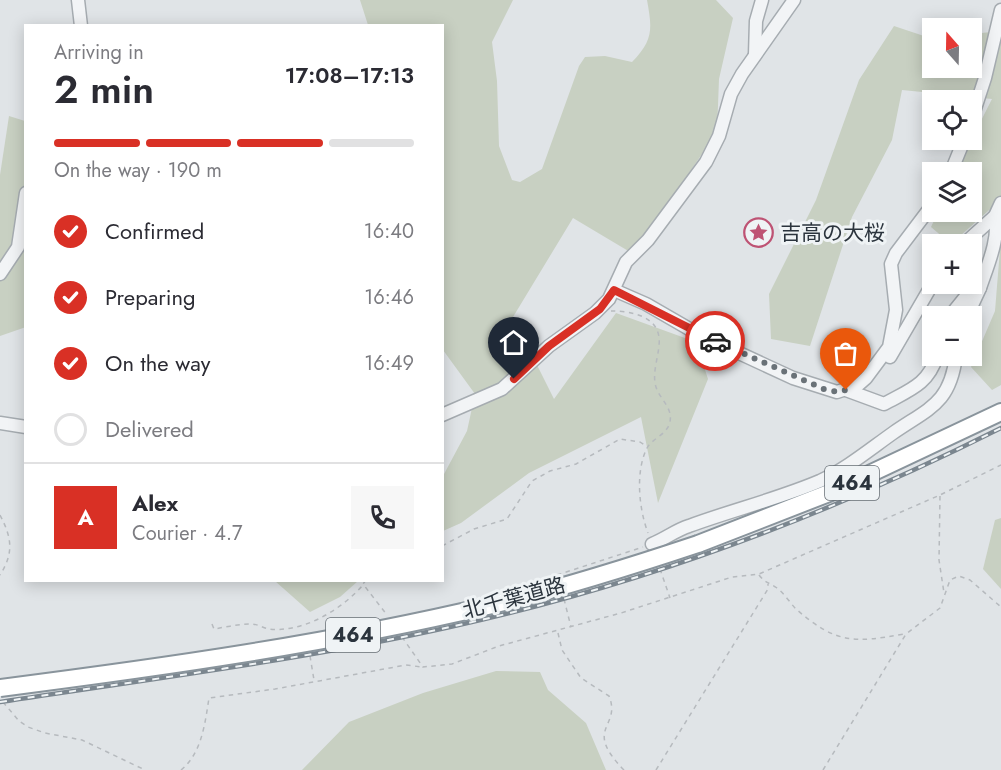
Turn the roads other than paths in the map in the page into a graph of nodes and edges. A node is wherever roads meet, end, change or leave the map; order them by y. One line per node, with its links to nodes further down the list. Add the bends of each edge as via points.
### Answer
1 (78, 0): 5 (street)
2 (762, 0): 6 (street)
3 (794, 0): 6 (street)
4 (1001, 10): 7 (street)
5 (81, 24)
6 (754, 56): 15 (street, via 731,94 719,136 706,162 648,240 626,262)
7 (982, 90)
8 (1001, 203): 10 (street)
9 (24, 206): 13 (street, via 18,247)
10 (995, 216): 12 (street); 14 (street, via 994,240)
11 (922, 219): 19 (street, via 891,264 896,310 892,336 889,347)
12 (975, 234)
13 (0, 274)
14 (982, 281)
15 (614, 290): 20 (street, via 793,378 837,392); 22 (street, via 595,313 549,346 502,389)
16 (927, 294): 19 (street, via 879,373)
17 (932, 366): 20 (street, via 921,383 884,404)
18 (954, 366): 25 (street, via 940,400 844,469 768,500 682,528)
19 (866, 378): 20 (street)
20 (846, 390)
21 (1001, 412): 26 (highway, 北千葉道路 / 464, bridge, via 839,489 698,544 555,588 422,621 263,651)
22 (444, 414)
23 (0, 423): 24 (street)
24 (24, 427)
25 (652, 544)
26 (0, 688)

